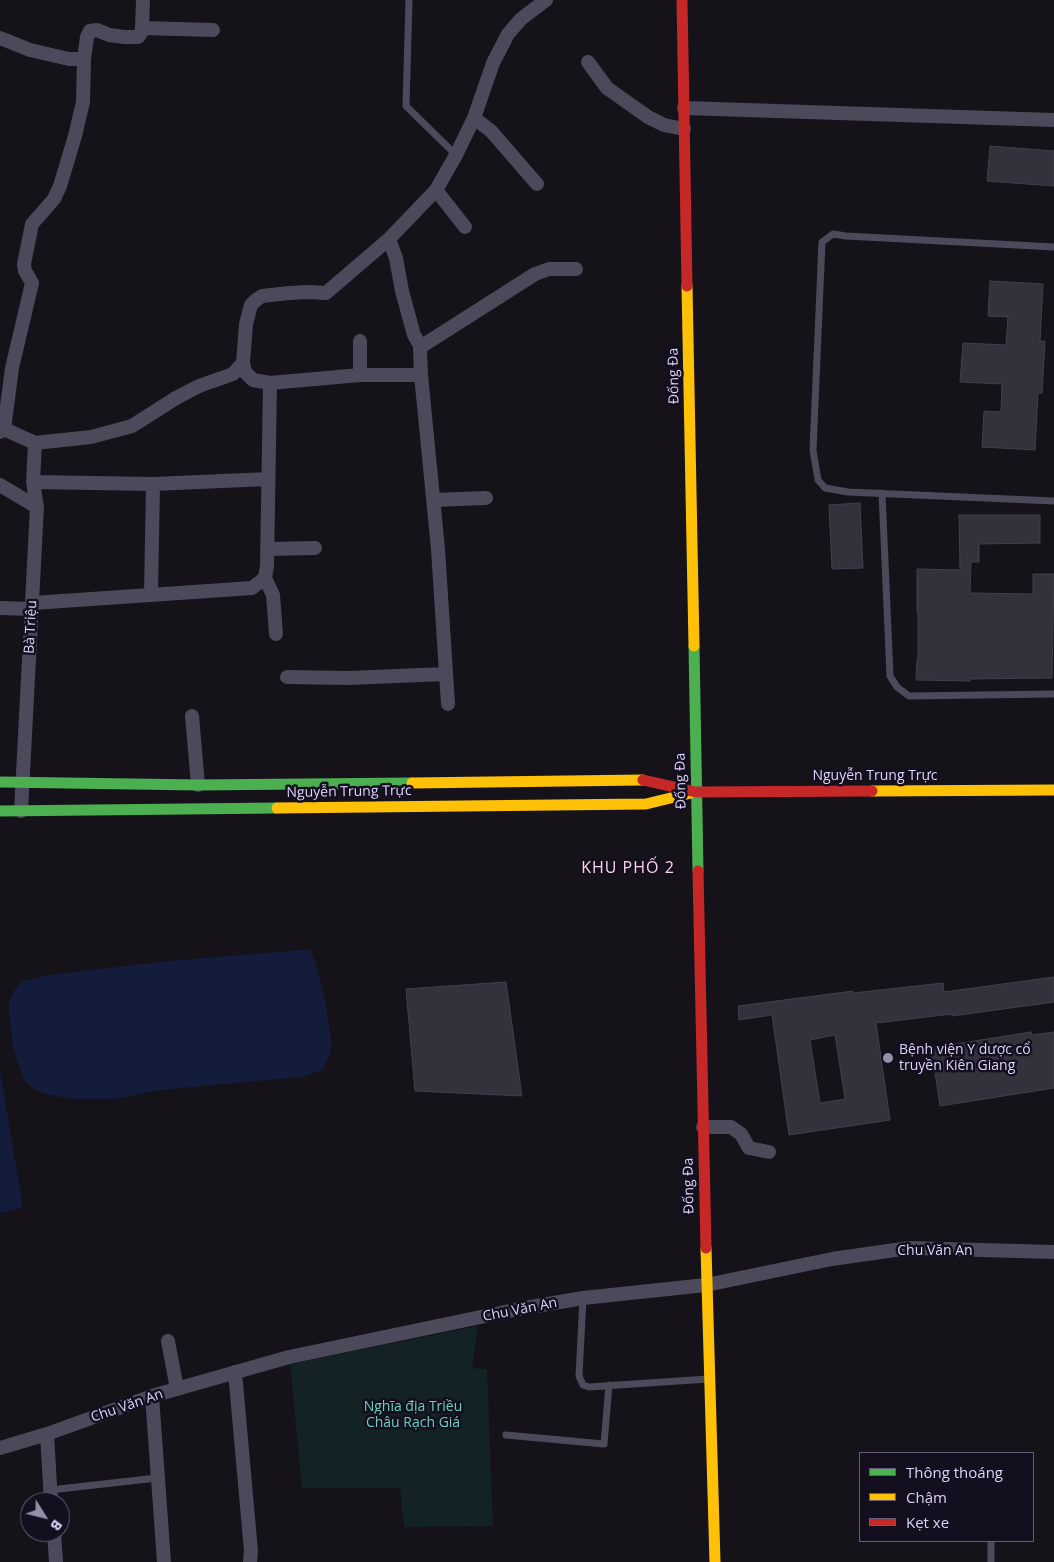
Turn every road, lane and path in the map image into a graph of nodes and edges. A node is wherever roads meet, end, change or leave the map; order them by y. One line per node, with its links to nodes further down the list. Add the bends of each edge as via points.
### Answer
1 (143, 0): 5 (street)
2 (409, 0): 14 (lane, via 406,106)
3 (546, 0): 11 (street, via 521,19 508,34 493,63)
4 (682, 0): 10 (main road, Đống Đa)
5 (142, 28): 6 (street); 8 (street, via 138,37 93,30 87,37)
6 (213, 30)
7 (0, 38): 8 (street, via 69,60)
8 (84, 59): 27 (street, via 83,102 60,186 54,199 32,224 24,264 32,283 12,368)
9 (588, 62): 13 (street, via 608,88 648,117 664,125)
10 (684, 108): 12 (street); 13 (main road, Đống Đa)
11 (474, 118): 14 (street); 15 (street, via 491,131)
12 (1054, 120)
13 (684, 129): 54 (main road, Đống Đa)
14 (456, 155): 16 (street)
15 (537, 184)
16 (436, 190): 17 (street); 18 (street)
17 (465, 227)
18 (389, 239): 22 (street, via 414,335); 23 (street, via 326,293 290,293 262,296 256,300 246,324)
19 (1054, 247): 33 (lane, via 833,234 822,242 813,450 818,480 825,488)
20 (576, 269): 22 (street, via 549,269 535,274)
21 (360, 341): 24 (street)
22 (421, 347): 25 (street)
23 (243, 363): 26 (street, via 244,372 252,380); 28 (street, via 233,374 199,386 132,426 91,437)
24 (360, 375): 25 (street); 26 (street)
25 (421, 375): 35 (street)
26 (270, 383): 29 (street)
27 (2, 431): 28 (street)
28 (35, 443): 30 (street, Bà Triệu)
29 (268, 479): 31 (street); 39 (street)
30 (33, 482): 31 (street); 37 (street, Bà Triệu)
31 (153, 484): 41 (street)
32 (0, 485): 37 (street)
33 (882, 493): 36 (lane); 47 (lane, via 890,676 897,687 909,696)
34 (486, 498): 35 (street)
35 (433, 500): 45 (street)
36 (1054, 501)
37 (36, 507): 42 (street, Bà Triệu)
38 (315, 548): 39 (street)
39 (268, 549): 40 (street)
40 (265, 578): 41 (street, via 252,588); 44 (street, via 273,595)
41 (151, 594): 42 (street)
42 (32, 606): 43 (street); 51 (street, Bà Triệu)
43 (0, 608)
44 (276, 634)
45 (446, 674): 46 (street); 48 (street)
46 (287, 677)
47 (1054, 694)
48 (448, 704)
49 (192, 716): 52 (street)
50 (0, 782): 51 (main road, Nguyễn Trung Trực)
51 (22, 782): 52 (main road, Nguyễn Trung Trực); 56 (street, Bà Triệu)
52 (198, 785): 54 (main road, Nguyễn Trung Trực, via 644,780)
53 (1054, 790): 54 (main road, Nguyễn Trung Trực)
54 (696, 792): 56 (main road, Nguyễn Trung Trực, via 646,804); 57 (main road, Đống Đa)
55 (0, 811): 56 (main road, Nguyễn Trung Trực)
56 (21, 811)
57 (703, 1127): 58 (street, via 730,1127 741,1134 749,1148); 60 (main road, Đống Đa)
58 (769, 1152)
59 (1054, 1252): 60 (street, Chu Văn An, via 909,1248 832,1259)
60 (706, 1284): 61 (street, Chu Văn An); 64 (main road, Đống Đa)
61 (583, 1298): 63 (street, Chu Văn An, via 289,1356); 65 (lane, via 579,1376 583,1386)
62 (168, 1340): 66 (street)
63 (235, 1372): 66 (street, Chu Văn An); 78 (street)
64 (709, 1379): 65 (lane); 79 (main road, Đống Đa)
65 (609, 1385): 69 (lane, via 604,1444)
66 (177, 1389): 67 (street, Chu Văn An)
67 (152, 1396): 68 (street, Chu Văn An); 71 (street)
68 (47, 1434): 70 (street, Chu Văn An); 72 (street)
69 (506, 1435)
70 (0, 1448)
71 (157, 1478): 73 (lane); 77 (street)
72 (51, 1492)
73 (70, 1493)
74 (55, 1542): 76 (street)
75 (991, 1542): 80 (lane)
76 (56, 1562)
77 (164, 1562)
78 (250, 1562)
79 (715, 1562)
80 (991, 1562)

